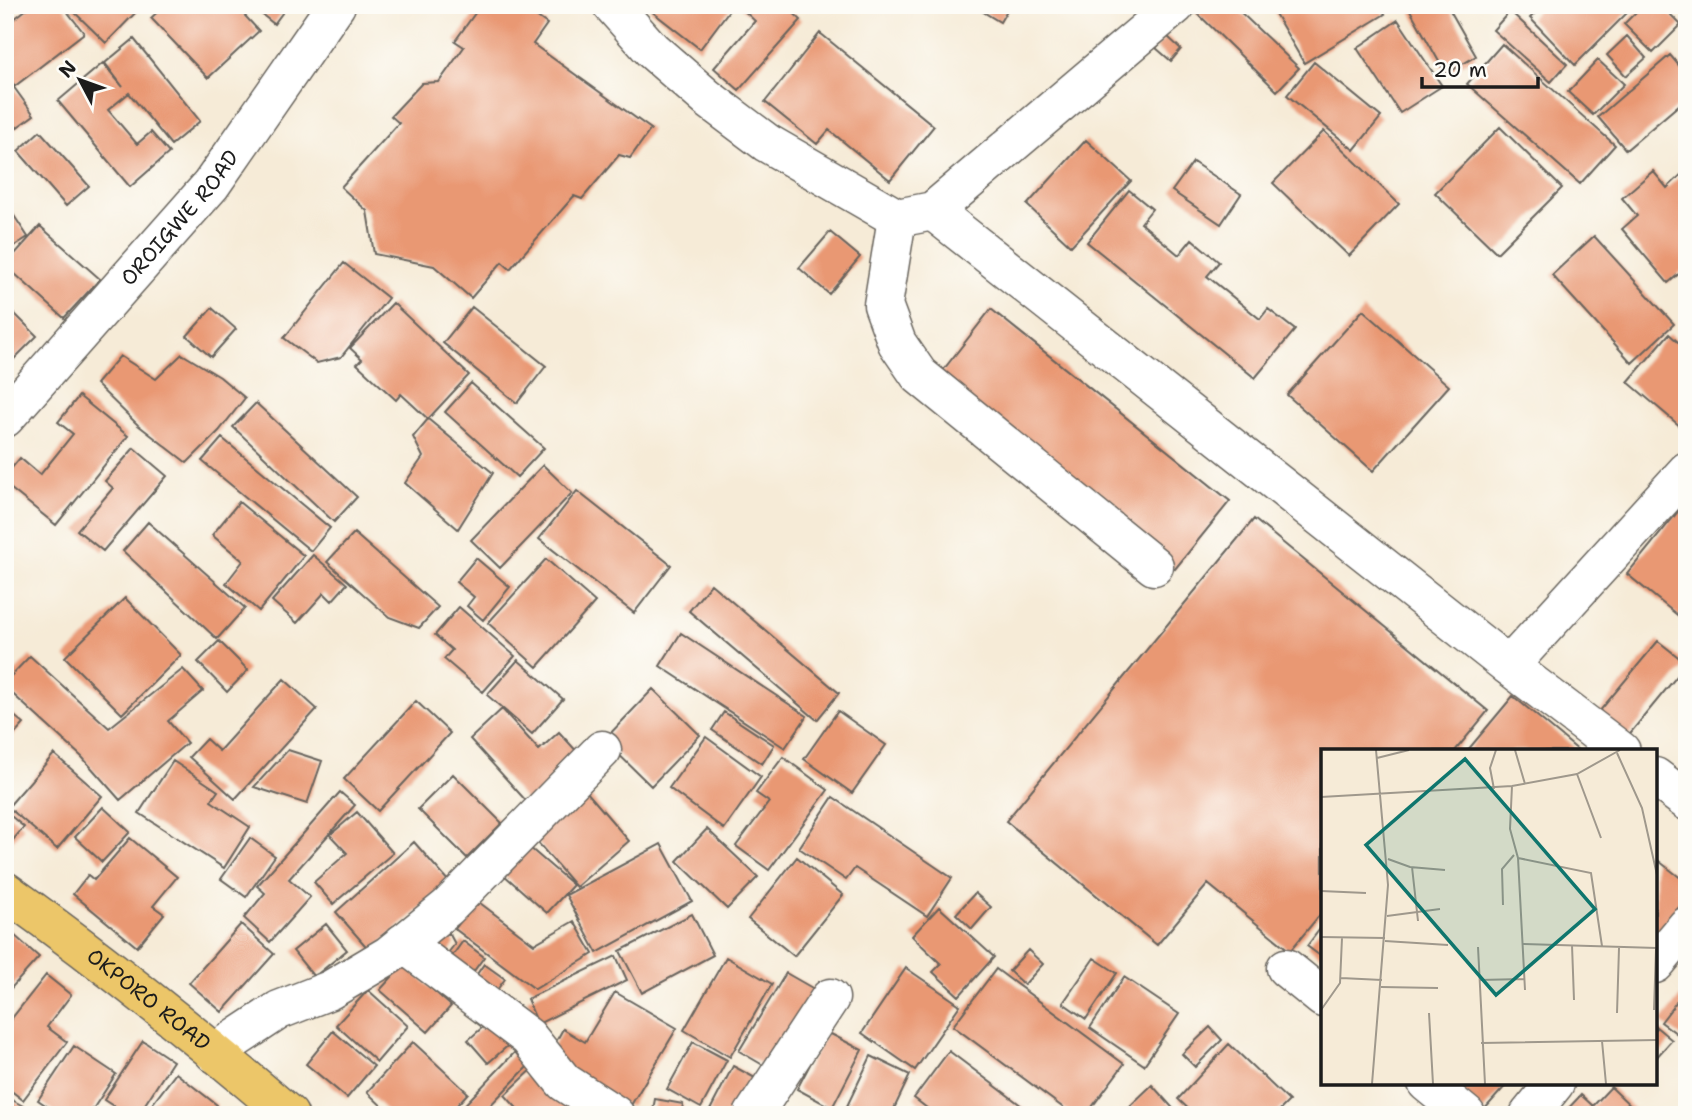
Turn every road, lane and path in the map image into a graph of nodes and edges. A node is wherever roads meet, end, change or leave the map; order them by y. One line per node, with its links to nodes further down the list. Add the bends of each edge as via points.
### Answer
1 (336, 5): 5 (street, OROIGWE ROAD, via 211,184)
2 (612, 5): 4 (street, via 652,50 767,144)
3 (1176, 5): 4 (street)
4 (915, 214): 7 (street, via 883,305 897,343 919,375); 8 (street)
5 (5, 418)
6 (1687, 471): 8 (street)
7 (1154, 566)
8 (1509, 666): 9 (street)
9 (1618, 749)
10 (602, 750): 15 (street, via 447,907)
11 (1657, 778): 12 (street)
12 (1687, 801)
13 (5, 891): 20 (main road, OKPORO ROAD)
14 (1687, 926): 16 (street)
15 (403, 943): 20 (street, via 330,990 279,1010); 24 (street, via 528,1037 564,1082)
16 (1657, 962)
17 (1286, 968): 18 (street)
18 (1321, 996)
19 (830, 998): 25 (street)
20 (214, 1053): 23 (main road, OKPORO ROAD)
21 (1429, 1085): 26 (street)
22 (1553, 1085): 27 (street)
23 (289, 1115)
24 (615, 1115)
25 (753, 1115)
26 (1466, 1115)
27 (1529, 1115)

